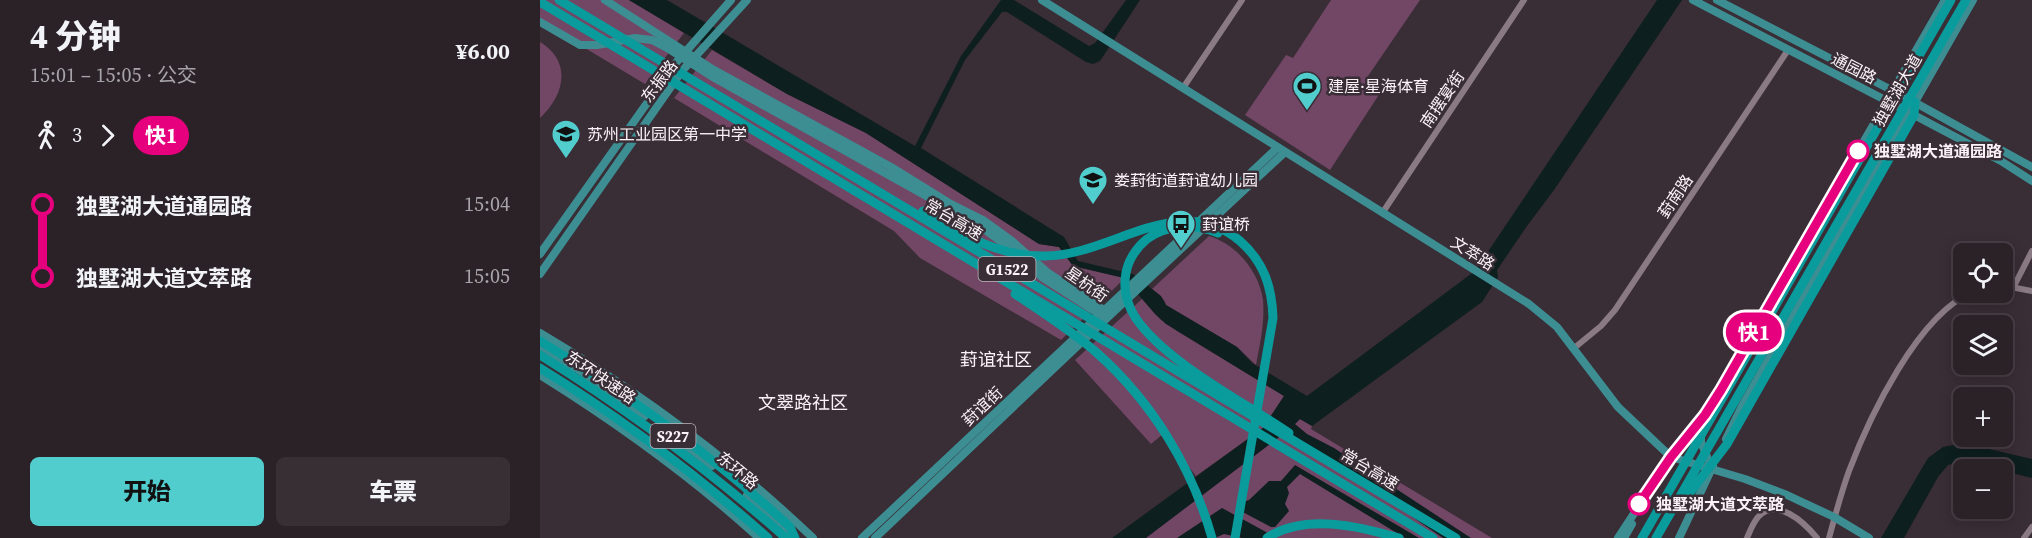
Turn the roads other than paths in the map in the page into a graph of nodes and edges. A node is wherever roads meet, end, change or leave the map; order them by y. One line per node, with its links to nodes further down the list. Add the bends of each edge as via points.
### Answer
1 (559, 0): 25 (highway, 常台高速 / G1522)
2 (605, 0): 17 (main road)
3 (731, 0): 17 (main road, 东振路)
4 (747, 0): 18 (main road, 东振路)
5 (1042, 0): 19 (main road, 文萃路)
6 (1242, 0): 19 (street)
7 (1524, 0): 31 (street, 南摆宴街)
8 (1693, 0): 16 (main road, 通园路)
9 (1717, 0): 20 (main road, 通园路)
10 (1945, 0): 20 (main road)
11 (1951, 0): 54 (highway, 独墅湖大道)
12 (1966, 0): 61 (highway, 独墅湖大道)
13 (1973, 0): 23 (main road)
14 (540, 2): 34 (highway, 常台高速 / G1522)
15 (540, 22): 17 (main road, via 580,45 634,38 652,40)
16 (1788, 50): 22 (main road, 通园路); 45 (street, 葑南路, via 1615,310)
17 (683, 54): 18 (main road, 星杭街); 36 (main road, 东振路)
18 (692, 60): 37 (main road, 东振路); 41 (main road, 星杭街, via 980,226 1043,278)
19 (1183, 88): 27 (main road, 文萃路)
20 (1893, 90): 21 (main road, 通园路); 22 (main road)
21 (1905, 97): 23 (main road, 通园路); 24 (main road)
22 (1887, 100): 24 (main road, 通园路); 53 (main road)
23 (1915, 102): 26 (highway); 28 (main road, 通园路)
24 (1899, 107): 26 (main road, 通园路); 33 (main road, via 1844,204)
25 (749, 113): 56 (highway, 常台高速 / G1522); 71 (highway, via 974,241 997,250 1033,256 1069,254 1154,226 1189,221 1212,225 1240,241 1267,276 1273,318)
26 (1911, 113): 29 (main road, 通园路); 30 (main road); 32 (highway)
27 (1282, 149): 31 (main road, 文萃路); 41 (main road, 葑谊街)
28 (2032, 167)
29 (2032, 181)
30 (1861, 195): 32 (highway); 33 (main road)
31 (1383, 212): 45 (main road, 文萃路, via 1521,298 1551,321)
32 (1859, 212): 33 (highway)
33 (1846, 228): 57 (main road, via 1736,415); 61 (highway, via 1727,444)
34 (949, 248): 69 (highway, via 1072,333 1133,390 1182,461); 74 (highway, 常台高速 / G1522)
35 (2032, 251): 38 (street)
36 (540, 254)
37 (540, 274)
38 (2013, 288): 39 (street)
39 (2032, 291)
40 (1955, 303): 59 (street, via 1920,338 1899,370 1854,457)
41 (1103, 314): 67 (main road, 葑谊街); 68 (main road, 葑谊街)
42 (540, 333): 46 (main road)
43 (540, 340): 65 (highway, via 658,419 731,475 790,527)
44 (540, 348): 49 (main road, 东环路 / S227)
45 (1574, 349): 55 (main road, 文萃路, via 1618,407)
46 (571, 351): 49 (main road, via 573,364); 51 (main road)
47 (540, 355): 64 (highway, 东环快速路, via 688,456)
48 (540, 368): 63 (highway, 东环快速路, via 671,458)
49 (579, 370): 52 (main road, 东环路 / S227)
50 (540, 375): 62 (main road, S227, via 667,462)
51 (625, 386): 52 (main road); 66 (main road, via 714,452)
52 (615, 395): 65 (main road, 东环路 / S227, via 728,478)
53 (1705, 415): 55 (main road); 57 (main road, via 1701,442)
54 (1699, 441): 78 (highway); 79 (highway, 独墅湖大道)
55 (1671, 457): 57 (main road, 文萃路); 58 (main road)
56 (1340, 468): 70 (highway, via 1274,422 1256,411 1246,405 1237,399 1228,394 1191,369 1144,329 1129,306 1125,281 1131,258 1151,236 1181,227 1216,233 1248,255 1266,290 1267,332 1255,399 1252,411 1237,490); 75 (highway, 常台高速 / G1522)
57 (1712, 469): 59 (main road, 文萃路, via 1787,495); 80 (main road)
58 (1653, 482): 76 (main road); 77 (main road)
59 (1834, 517): 83 (street); 84 (main road, 文萃路)
60 (2032, 527): 85 (street)
61 (1657, 536)
62 (759, 538)
63 (768, 538)
64 (786, 538)
65 (795, 538)
66 (813, 538)
67 (862, 538)
68 (875, 538)
69 (1212, 538)
70 (1230, 538)
71 (1235, 538)
72 (1267, 538): 73 (highway, via 1289,528 1314,524 1357,528)
73 (1399, 538)
74 (1433, 538)
75 (1456, 538)
76 (1618, 538)
77 (1624, 538)
78 (1636, 538)
79 (1642, 538)
80 (1678, 538)
81 (1747, 538): 82 (street, via 1759,516 1776,509 1797,518)
82 (1817, 538)
83 (1828, 538)
84 (1869, 538)
85 (2024, 538)

